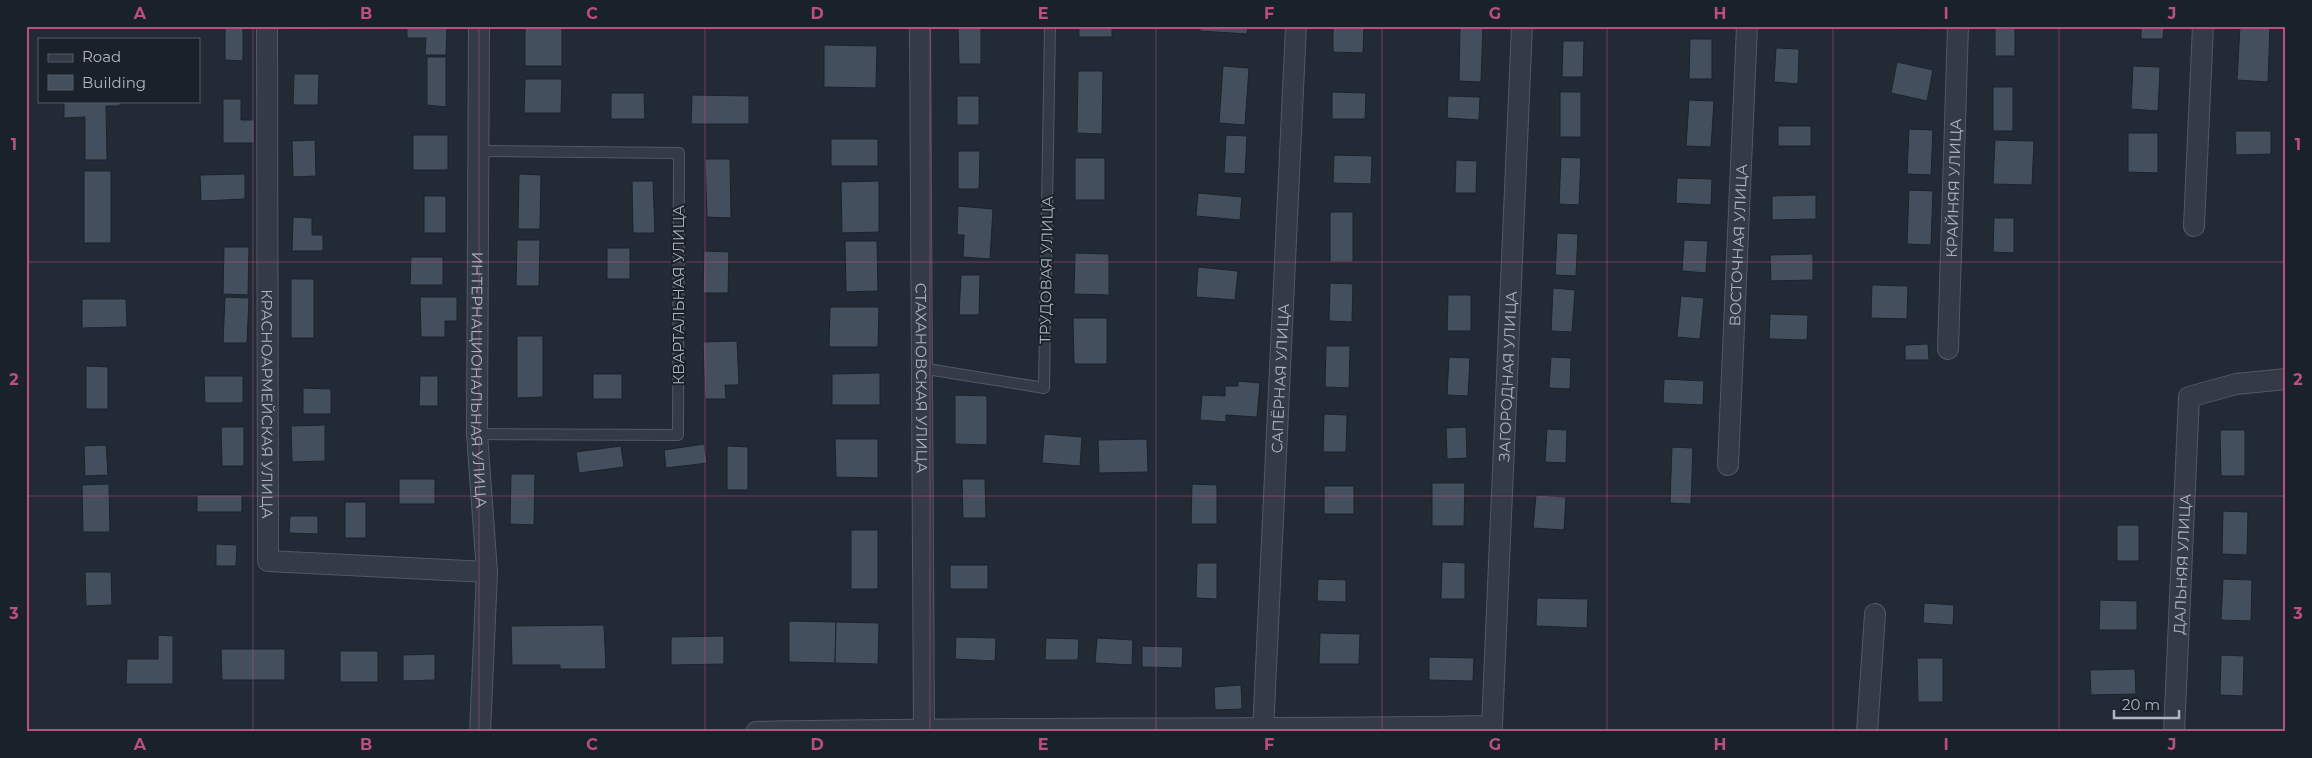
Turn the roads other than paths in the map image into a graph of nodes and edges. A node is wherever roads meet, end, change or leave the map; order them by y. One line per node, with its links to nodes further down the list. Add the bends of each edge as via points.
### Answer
1 (267, 26): 17 (street, КРАСНОАРМЕЙСКАЯ УЛИЦА, via 268,562)
2 (479, 26): 10 (street, ИНТЕРНАЦИОНАЛЬНАЯ УЛИЦА)
3 (920, 26): 13 (street, СТАХАНОВСКАЯ УЛИЦА)
4 (1050, 26): 13 (lane, ТРУДОВАЯ УЛИЦА, via 1044,388)
5 (1296, 26): 20 (street, САПЁРНАЯ УЛИЦА)
6 (1522, 26): 20 (street, ЗАГОРОДНАЯ УЛИЦА, via 1492,726)
7 (1748, 26): 16 (street, ВОСТОЧНАЯ УЛИЦА)
8 (1958, 26): 12 (street, КРАЙНЯЯ УЛИЦА)
9 (2203, 26): 11 (street)
10 (480, 151): 15 (street, ИНТЕРНАЦИОНАЛЬНАЯ УЛИЦА); 15 (lane, КВАРТАЛЬНАЯ УЛИЦА, via 679,153 678,435)
11 (2194, 226)
12 (1948, 349)
13 (921, 368): 19 (street, СТАХАНОВСКАЯ УЛИЦА)
14 (2286, 379): 24 (street, ДАЛЬНЯЯ УЛИЦА, via 2236,384 2189,397)
15 (477, 434): 17 (street, ИНТЕРНАЦИОНАЛЬНАЯ УЛИЦА)
16 (1728, 464)
17 (487, 572): 21 (street, ИНТЕРНАЦИОНАЛЬНАЯ УЛИЦА)
18 (1875, 614): 23 (street)
19 (924, 730): 20 (street); 22 (street)
20 (1263, 731)
21 (480, 732)
22 (756, 732)
23 (1867, 732)
24 (2174, 732)

